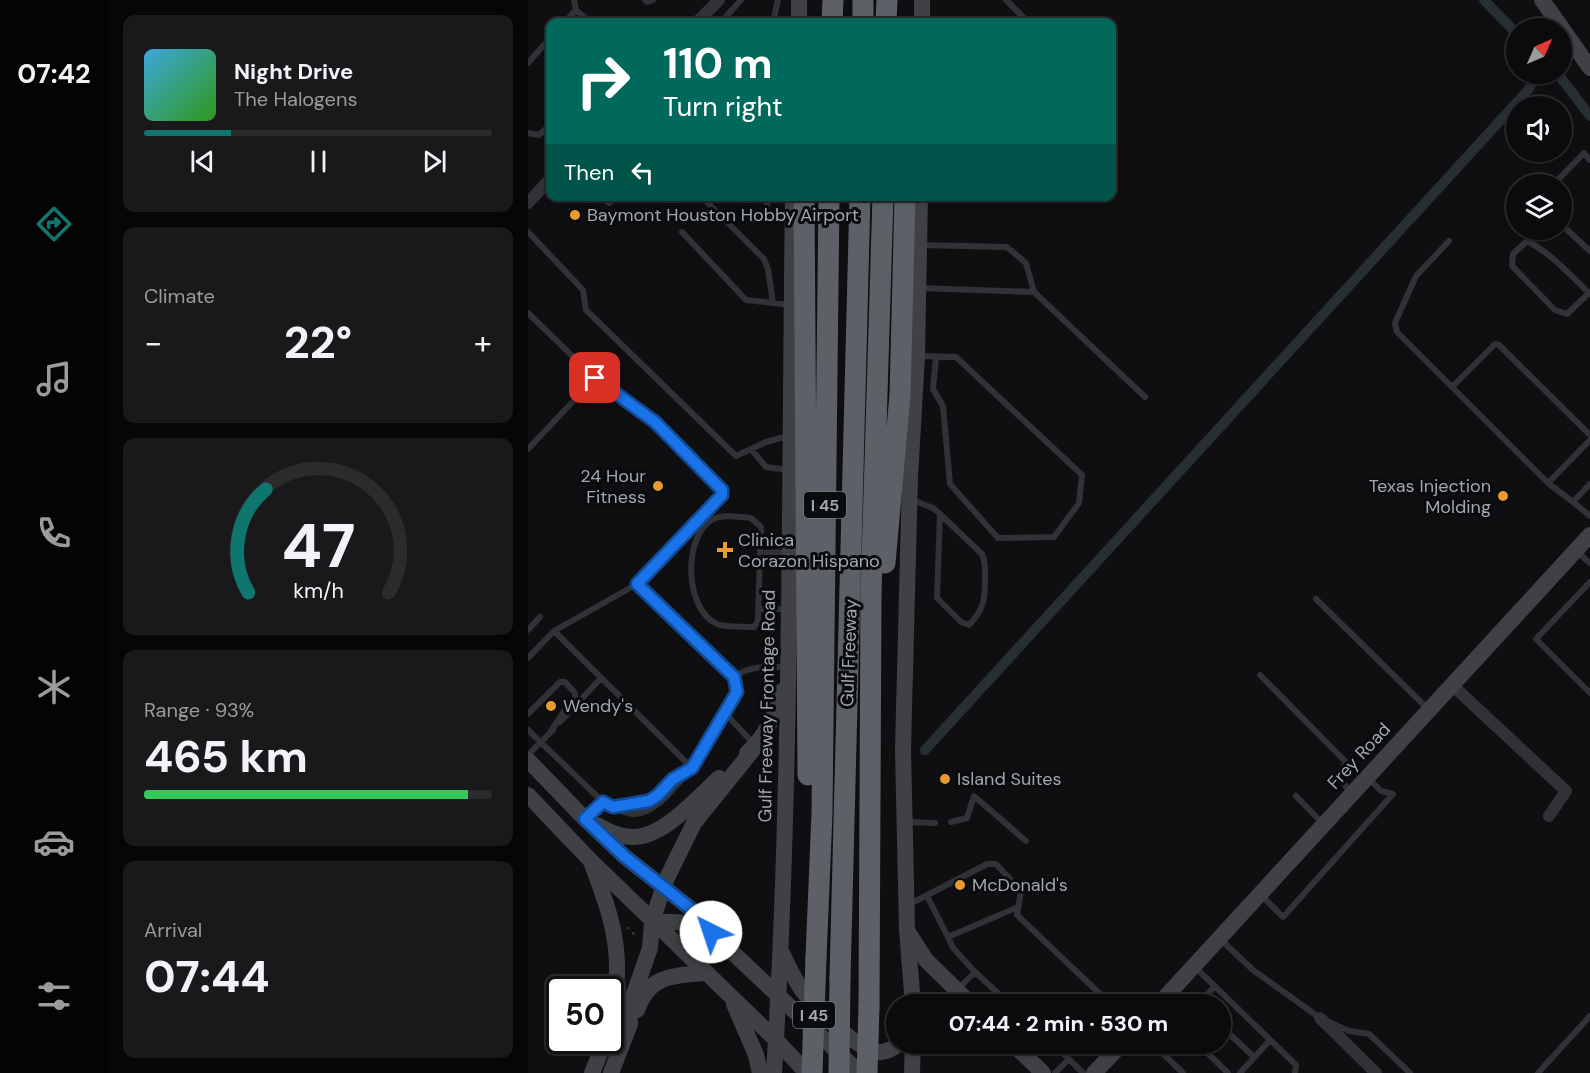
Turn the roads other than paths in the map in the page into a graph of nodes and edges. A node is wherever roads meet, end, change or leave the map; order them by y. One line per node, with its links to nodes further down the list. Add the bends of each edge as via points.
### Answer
1 (574, 0): 14 (lane)
2 (645, 0): 3 (lane)
3 (653, 0)
4 (719, 0): 17 (street)
5 (741, 0): 18 (lane)
6 (778, 0): 19 (lane)
7 (799, 0): 20 (main road)
8 (833, 0): 21 (highway)
9 (863, 0): 22 (highway)
10 (887, 0): 23 (highway)
11 (922, 0): 24 (main road)
12 (1006, 0): 25 (lane)
13 (1542, 0): 28 (main road)
14 (576, 10): 15 (lane); 16 (lane)
15 (569, 18)
16 (585, 18)
17 (707, 18)
18 (725, 18)
19 (773, 18)
20 (799, 18)
21 (832, 18)
22 (863, 18)
23 (886, 18)
24 (922, 18)
25 (1024, 18)
26 (546, 43): 27 (lane)
27 (528, 63)
28 (1590, 68)
29 (546, 128): 30 (lane, via 538,135)
30 (528, 133)
31 (1590, 160): 32 (lane, via 1584,153)
32 (1564, 174)
33 (546, 182): 34 (street)
34 (531, 194)
35 (706, 201): 54 (lane, via 764,259)
36 (767, 201): 44 (lane)
37 (793, 201): 55 (main road, Gulf Freeway Frontage Road)
38 (804, 201): 110 (highway, via 808,787)
39 (829, 201): 110 (highway, Gulf Freeway / I 45)
40 (860, 201): 167 (highway, Gulf Freeway / I 45, bridge)
41 (883, 201): 81 (highway, Gulf Freeway)
42 (905, 201): 81 (highway, via 900,395 885,562)
43 (920, 201): 49 (main road)
44 (767, 220)
45 (528, 232): 66 (lane, via 583,290 586,310 736,456)
46 (682, 232): 54 (lane, via 746,300)
47 (1572, 234): 50 (lane)
48 (1449, 241): 60 (lane, via 1416,276 1395,323 1397,332)
49 (919, 244): 51 (main road); 52 (lane, via 1007,247 1026,263)
50 (1590, 251)
51 (918, 288): 52 (lane); 57 (main road)
52 (1034, 292): 61 (lane)
53 (1590, 293): 53 (lane, via 1539,247 1527,242 1512,254 1512,266 1555,309 1567,314)
54 (773, 303): 55 (lane)
55 (791, 305): 62 (main road, Gulf Freeway Frontage Road)
56 (528, 313): 59 (lane)
57 (917, 356): 58 (lane); 70 (main road)
58 (936, 357): 58 (lane, via 956,357 1082,476 1079,503 1054,537 998,538 950,484 943,406 933,389)
59 (595, 378): 65 (lane); 80 (lane, via 655,422 722,490 722,495)
60 (1452, 387): 63 (lane, via 1495,344 1499,345); 68 (lane)
61 (1144, 397)
62 (790, 435): 66 (lane); 67 (main road, Gulf Freeway Frontage Road)
63 (1590, 435)
64 (1590, 440): 68 (lane)
65 (528, 449)
66 (751, 449): 67 (lane, via 766,467)
67 (789, 470): 76 (main road, Gulf Freeway Frontage Road)
68 (1548, 483): 71 (lane)
69 (1590, 484): 71 (lane)
70 (910, 499): 72 (lane); 113 (main road)
71 (1573, 502): 73 (lane)
72 (940, 514): 72 (lane, via 985,561 985,600 969,625 937,598)
73 (1590, 516)
74 (1590, 535): 75 (main road, Frey Road)
75 (1575, 551): 78 (lane); 93 (main road, Frey Road)
76 (789, 552): 77 (lane); 84 (main road, Gulf Freeway Frontage Road)
77 (760, 553): 83 (lane); 83 (lane, via 761,527 751,518 721,516 711,520 703,528 692,554 691,585 702,610 714,623 754,627)
78 (1590, 563)
79 (1590, 582): 94 (lane, via 1536,639)
80 (637, 584): 87 (lane); 91 (lane)
81 (871, 594): 169 (highway, Gulf Freeway, bridge)
82 (1316, 599): 95 (lane)
83 (759, 609): 84 (lane)
84 (789, 609): 89 (main road, Gulf Freeway Frontage Road)
85 (540, 617): 86 (lane)
86 (528, 630)
87 (554, 631): 88 (lane); 92 (lane)
88 (528, 658)
89 (789, 667): 91 (lane, via 758,667); 101 (main road, via 777,709); 129 (main road, Gulf Freeway Frontage Road)
90 (1260, 675): 106 (lane, via 1347,762 1339,776)
91 (734, 677): 96 (lane, via 737,692)
92 (602, 678): 99 (lane); 104 (lane)
93 (1451, 684): 95 (main road, Frey Road); 111 (street, via 1566,791)
94 (1590, 693)
95 (1428, 709): 105 (main road, Frey Road)
96 (725, 713): 101 (lane); 104 (lane)
97 (528, 714): 99 (lane, via 560,682 565,682 576,693 575,699)
98 (528, 730): 100 (lane)
99 (551, 731): 100 (lane)
100 (541, 742): 102 (lane); 109 (lane)
101 (756, 746): 112 (main road, via 654,832 630,837); 119 (main road, via 694,823)
102 (528, 755)
103 (528, 760): 112 (main road)
104 (692, 768): 109 (lane, via 658,804 645,811 632,814)
105 (1366, 776): 106 (main road, Frey Road); 120 (lane, via 1381,791 1393,794 1283,917)
106 (1350, 794): 116 (main road, Frey Road)
107 (1296, 796): 116 (lane)
108 (529, 798): 118 (main road)
109 (603, 802): 112 (lane)
110 (822, 813): 166 (highway, Gulf Freeway / I 45, bridge)
111 (1549, 816)
112 (585, 819): 119 (main road)
113 (904, 822): 115 (lane); 122 (main road)
114 (951, 822): 117 (lane, via 967,818 974,796)
115 (935, 823)
116 (1323, 824): 120 (main road, Frey Road)
117 (1026, 841)
118 (590, 860): 124 (main road); 133 (main road, via 608,909)
119 (663, 888): 124 (main road); 126 (main road, via 705,920)
120 (1259, 893): 128 (main road, Frey Road)
121 (927, 896): 122 (lane); 123 (lane, via 987,864 996,864 1021,891); 127 (lane)
122 (906, 905): 125 (main road)
123 (1018, 907): 127 (lane); 139 (lane, via 1017,915)
124 (652, 921): 126 (main road, via 690,924); 132 (main road); 144 (main road, via 650,948 630,1008)
125 (907, 930): 135 (main road, via 926,960); 136 (main road)
126 (711, 932): 142 (main road)
127 (948, 937): 131 (lane)
128 (1218, 938): 130 (main road, Frey Road); 147 (lane, via 1253,970)
129 (780, 949): 142 (main road, Gulf Freeway Frontage Road); 151 (main road, via 801,988 828,1018 856,1043 878,1052)
130 (1193, 966): 134 (lane); 140 (main road, Frey Road)
131 (975, 972): 135 (lane); 138 (lane)
132 (705, 973): 143 (main road); 145 (main road, via 654,982)
133 (617, 976)
134 (1215, 986): 141 (lane); 150 (lane)
135 (957, 990): 137 (main road)
136 (912, 994)
137 (961, 994)
138 (999, 994)
139 (1100, 994)
140 (1168, 994)
141 (1208, 994)
142 (779, 995): 149 (main road, Gulf Freeway Frontage Road); 168 (main road)
143 (731, 998): 149 (main road); 164 (main road)
144 (624, 1015)
145 (624, 1016)
146 (1590, 1016): 181 (lane)
147 (1320, 1018): 179 (street); 180 (lane, via 1349,1031 1369,1034)
148 (1231, 1035): 160 (lane)
149 (777, 1040): 165 (main road, Gulf Freeway Frontage Road); 166 (main road)
150 (1270, 1040): 160 (lane); 178 (lane, via 1296,1065)
151 (886, 1051)
152 (600, 1054): 162 (main road)
153 (614, 1054): 163 (main road)
154 (913, 1054): 170 (main road)
155 (1023, 1054): 171 (main road)
156 (1064, 1054): 161 (lane)
157 (1112, 1054): 174 (main road)
158 (1163, 1054): 175 (lane)
159 (1208, 1054): 176 (lane)
160 (1254, 1057): 177 (lane)
161 (1069, 1059): 172 (lane); 173 (lane)
162 (592, 1073)
163 (611, 1073)
164 (760, 1073)
165 (774, 1073)
166 (810, 1073)
167 (839, 1073)
168 (860, 1073)
169 (867, 1073)
170 (912, 1073)
171 (1042, 1073)
172 (1055, 1073)
173 (1083, 1073)
174 (1094, 1073)
175 (1183, 1073)
176 (1228, 1073)
177 (1240, 1073)
178 (1295, 1073)
179 (1376, 1073)
180 (1410, 1073)
181 (1538, 1073)

